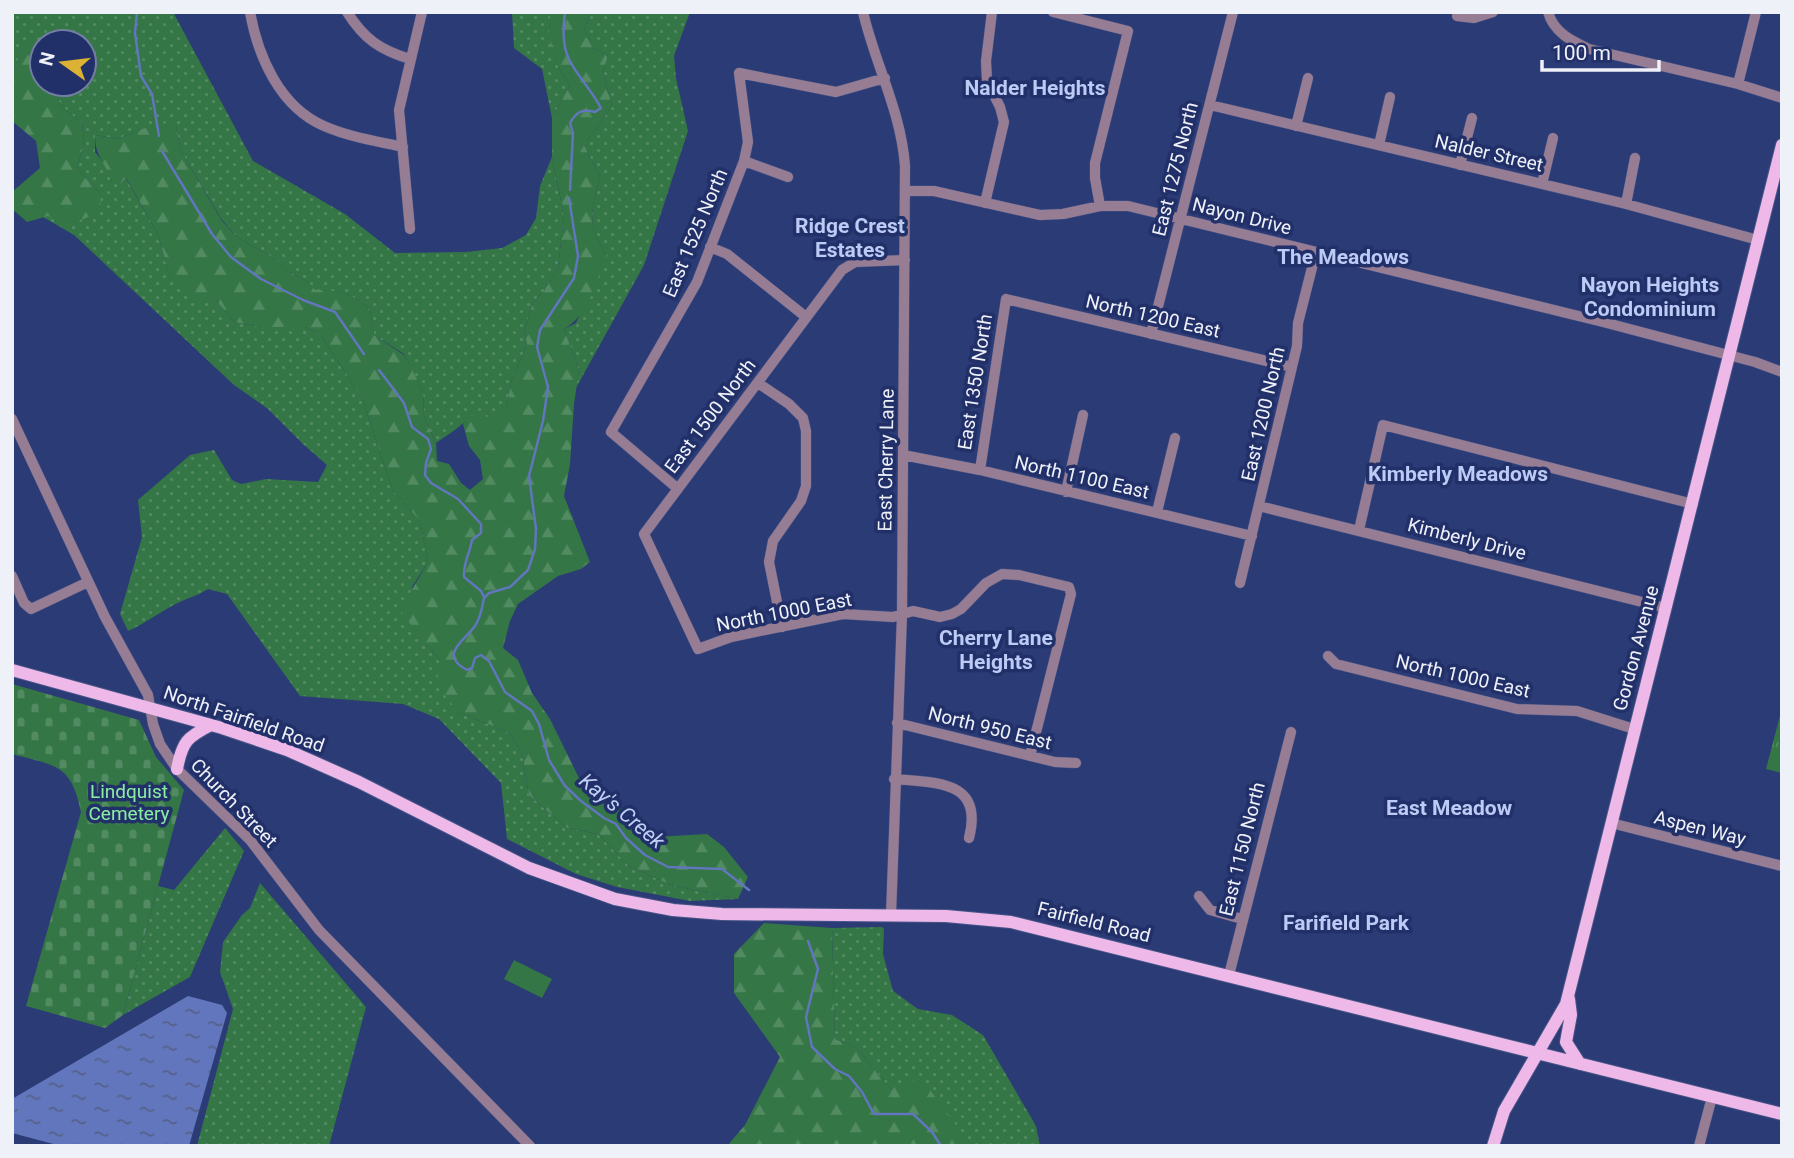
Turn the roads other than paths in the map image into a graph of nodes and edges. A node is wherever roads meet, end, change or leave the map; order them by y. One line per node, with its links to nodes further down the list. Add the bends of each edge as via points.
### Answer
1 (250, 12): 24 (street, via 263,59 298,110 350,136)
2 (347, 12): 12 (street, via 361,34 389,53)
3 (422, 12): 12 (street)
4 (863, 12): 13 (street, East Cherry Lane)
5 (992, 12): 31 (street, via 987,81 1004,122)
6 (1053, 12): 33 (street, via 1129,31 1095,163)
7 (1233, 12): 18 (street, East 1275 North)
8 (1493, 12): 11 (street, via 1474,18)
9 (1548, 12): 15 (street, via 1566,38 1590,49)
10 (1756, 12): 15 (street)
11 (1457, 16)
12 (410, 59): 24 (street, via 399,110)
13 (885, 78): 26 (street, East 1525 North, via 836,92 740,73 748,142); 30 (street, East Cherry Lane, via 904,144)
14 (1308, 78): 20 (street)
15 (1738, 84): 17 (street)
16 (1390, 97): 22 (street)
17 (1782, 98)
18 (1210, 106): 20 (street, Nalder Street); 34 (street, East 1275 North)
19 (1472, 118): 27 (street)
20 (1296, 126): 22 (street, Nalder Street)
21 (1553, 138): 29 (street)
22 (1379, 145): 27 (street, Nalder Street)
23 (1782, 145): 36 (main road, Gordon Avenue)
24 (403, 147): 35 (street)
25 (1636, 158): 32 (street)
26 (744, 161): 28 (street); 37 (street, East 1525 North)
27 (1460, 165): 29 (street, Nalder Street)
28 (788, 177)
29 (1542, 184): 32 (street, Nalder Street)
30 (905, 191): 31 (street, Nayon Drive, via 934,191); 39 (street, East Cherry Lane)
31 (985, 203): 33 (street, Nayon Drive, via 1041,215)
32 (1626, 204): 36 (street, Nalder Street)
33 (1100, 206): 34 (street, Nayon Drive, via 1128,206)
34 (1181, 219): 38 (street, Nayon Drive); 42 (street, East 1275 North)
35 (410, 229)
36 (1758, 240): 43 (main road, Gordon Avenue)
37 (710, 247): 41 (street, via 727,254); 52 (street, East 1525 North, via 697,282 611,432)
38 (1316, 252): 43 (street, Nayon Drive); 44 (street, East 1200 North)
39 (905, 260): 41 (street, East 1500 North, via 855,262 842,270); 50 (street, East Cherry Lane)
40 (1006, 299): 42 (street, North 1200 East); 51 (street, East 1350 North)
41 (806, 317): 46 (street, East 1500 North)
42 (1151, 334): 44 (street, North 1200 East)
43 (1730, 356): 45 (street, Nayon Drive); 54 (main road, Gordon Avenue)
44 (1292, 367): 55 (street, East 1200 North)
45 (1782, 372)
46 (758, 383): 52 (street, East 1500 North); 65 (street, via 789,404 803,418 806,431 806,486 773,541 769,562)
47 (1083, 415): 53 (street)
48 (12, 419): 60 (street, Church Street)
49 (1175, 438): 56 (street)
50 (904, 455): 51 (street, North 1100 East); 64 (street, East Cherry Lane)
51 (979, 470): 53 (street, North 1100 East)
52 (678, 489): 66 (street, East 1500 North, via 644,534)
53 (1066, 492): 56 (street, North 1100 East)
54 (1693, 504): 57 (street, via 1383,425); 63 (main road, Gordon Avenue)
55 (1259, 506): 57 (street, Kimberly Drive); 58 (street, East 1200 North)
56 (1157, 512): 58 (street, North 1100 East)
57 (1359, 530): 63 (street, Kimberly Drive)
58 (1252, 536): 61 (street, East 1200 North)
59 (12, 576): 62 (street)
60 (88, 582): 62 (street, via 31,608); 69 (street, Church Street, via 148,695)
61 (1240, 583)
62 (16, 594)
63 (1666, 607): 72 (main road, Gordon Avenue)
64 (902, 615): 65 (street, North 1000 East, via 843,614); 70 (street, East Cherry Lane); 74 (street, North 1000 East, via 912,611 940,617 952,614 1002,574 1069,587 1071,594)
65 (782, 627): 66 (street, North 1000 East)
66 (698, 649)
67 (1328, 656): 72 (street, North 1000 East, via 1336,664 1517,709 1577,711)
68 (12, 670): 69 (main road, North Fairfield Road)
69 (151, 709): 71 (main road, North Fairfield Road); 76 (street, Church Street, via 160,744)
70 (897, 723): 74 (street, North 950 East); 77 (street, East Cherry Lane)
71 (211, 725): 76 (main road, via 182,746); 81 (main road, North Fairfield Road, via 287,750 359,782)
72 (1634, 729): 78 (main road, Gordon Avenue)
73 (1291, 732): 84 (street, East 1150 North)
74 (1030, 756): 75 (street, North 950 East)
75 (1076, 763)
76 (177, 769): 91 (street, Church Street, via 250,840 319,930)
77 (894, 779): 79 (street, via 942,783 961,792 972,812); 83 (street, East Cherry Lane)
78 (1611, 823): 80 (street, Aspen Way); 86 (main road, Gordon Avenue)
79 (969, 838)
80 (1782, 866)
81 (528, 868): 83 (main road, Fairfield Road, via 615,899 673,910 772,916)
82 (1199, 896): 84 (street, via 1210,911)
83 (891, 915): 85 (main road, Fairfield Road, via 1011,922)
84 (1242, 919): 85 (street, East 1150 North)
85 (1229, 975): 87 (main road, Fairfield Road)
86 (1568, 995): 87 (main road, Gordon Avenue); 88 (main road, via 1566,1042)
87 (1537, 1053): 88 (main road, Fairfield Road); 92 (main road, Gordon Avenue, via 1504,1111)
88 (1580, 1064): 89 (main road, Fairfield Road)
89 (1712, 1097): 90 (main road); 93 (street)
90 (1782, 1114)
91 (530, 1146)
92 (1493, 1146)
93 (1699, 1146)

